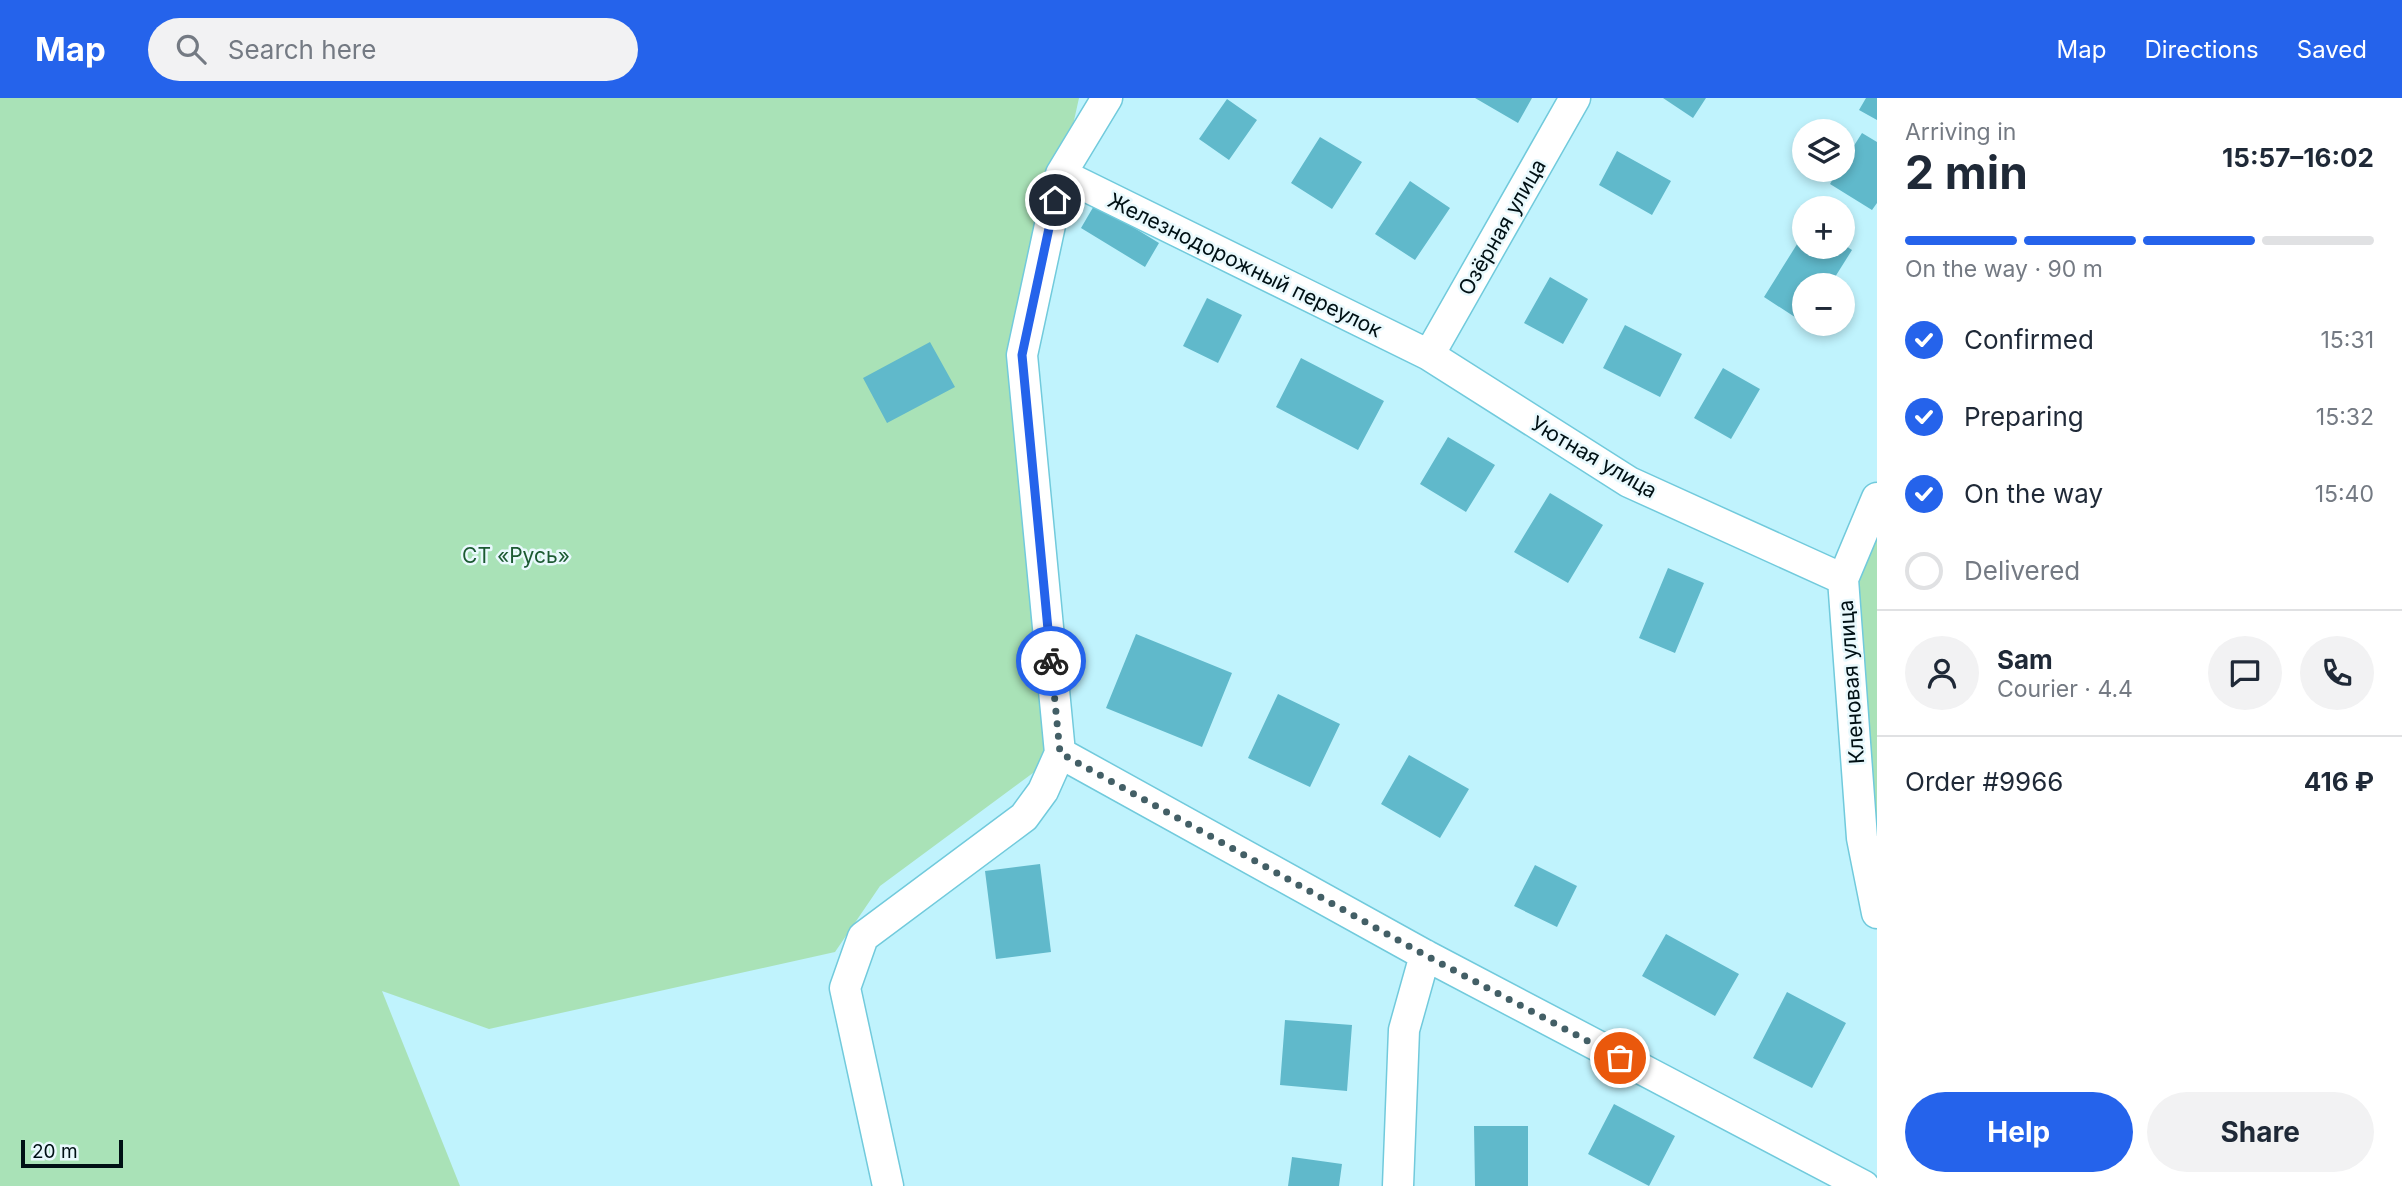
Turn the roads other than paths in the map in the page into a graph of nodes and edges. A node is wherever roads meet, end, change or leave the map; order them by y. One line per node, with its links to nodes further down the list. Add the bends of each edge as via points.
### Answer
1 (1107, 98): 3 (street)
2 (1575, 98): 4 (street, Озёрная улица)
3 (1061, 174): 4 (street, Железнодорожный переулок); 7 (street, via 1022,355)
4 (1429, 355): 6 (street, Уютная улица, via 1629,482)
5 (1877, 498): 6 (street, Кленовая улица)
6 (1843, 579): 8 (street, Кленовая улица, via 1862,838)
7 (1060, 753): 9 (street); 10 (street, via 1044,792 1024,817 863,937 845,988)
8 (1877, 913)
9 (1425, 955): 11 (street, via 1404,1030); 12 (street)
10 (888, 1186)
11 (1398, 1186)
12 (1864, 1186)

